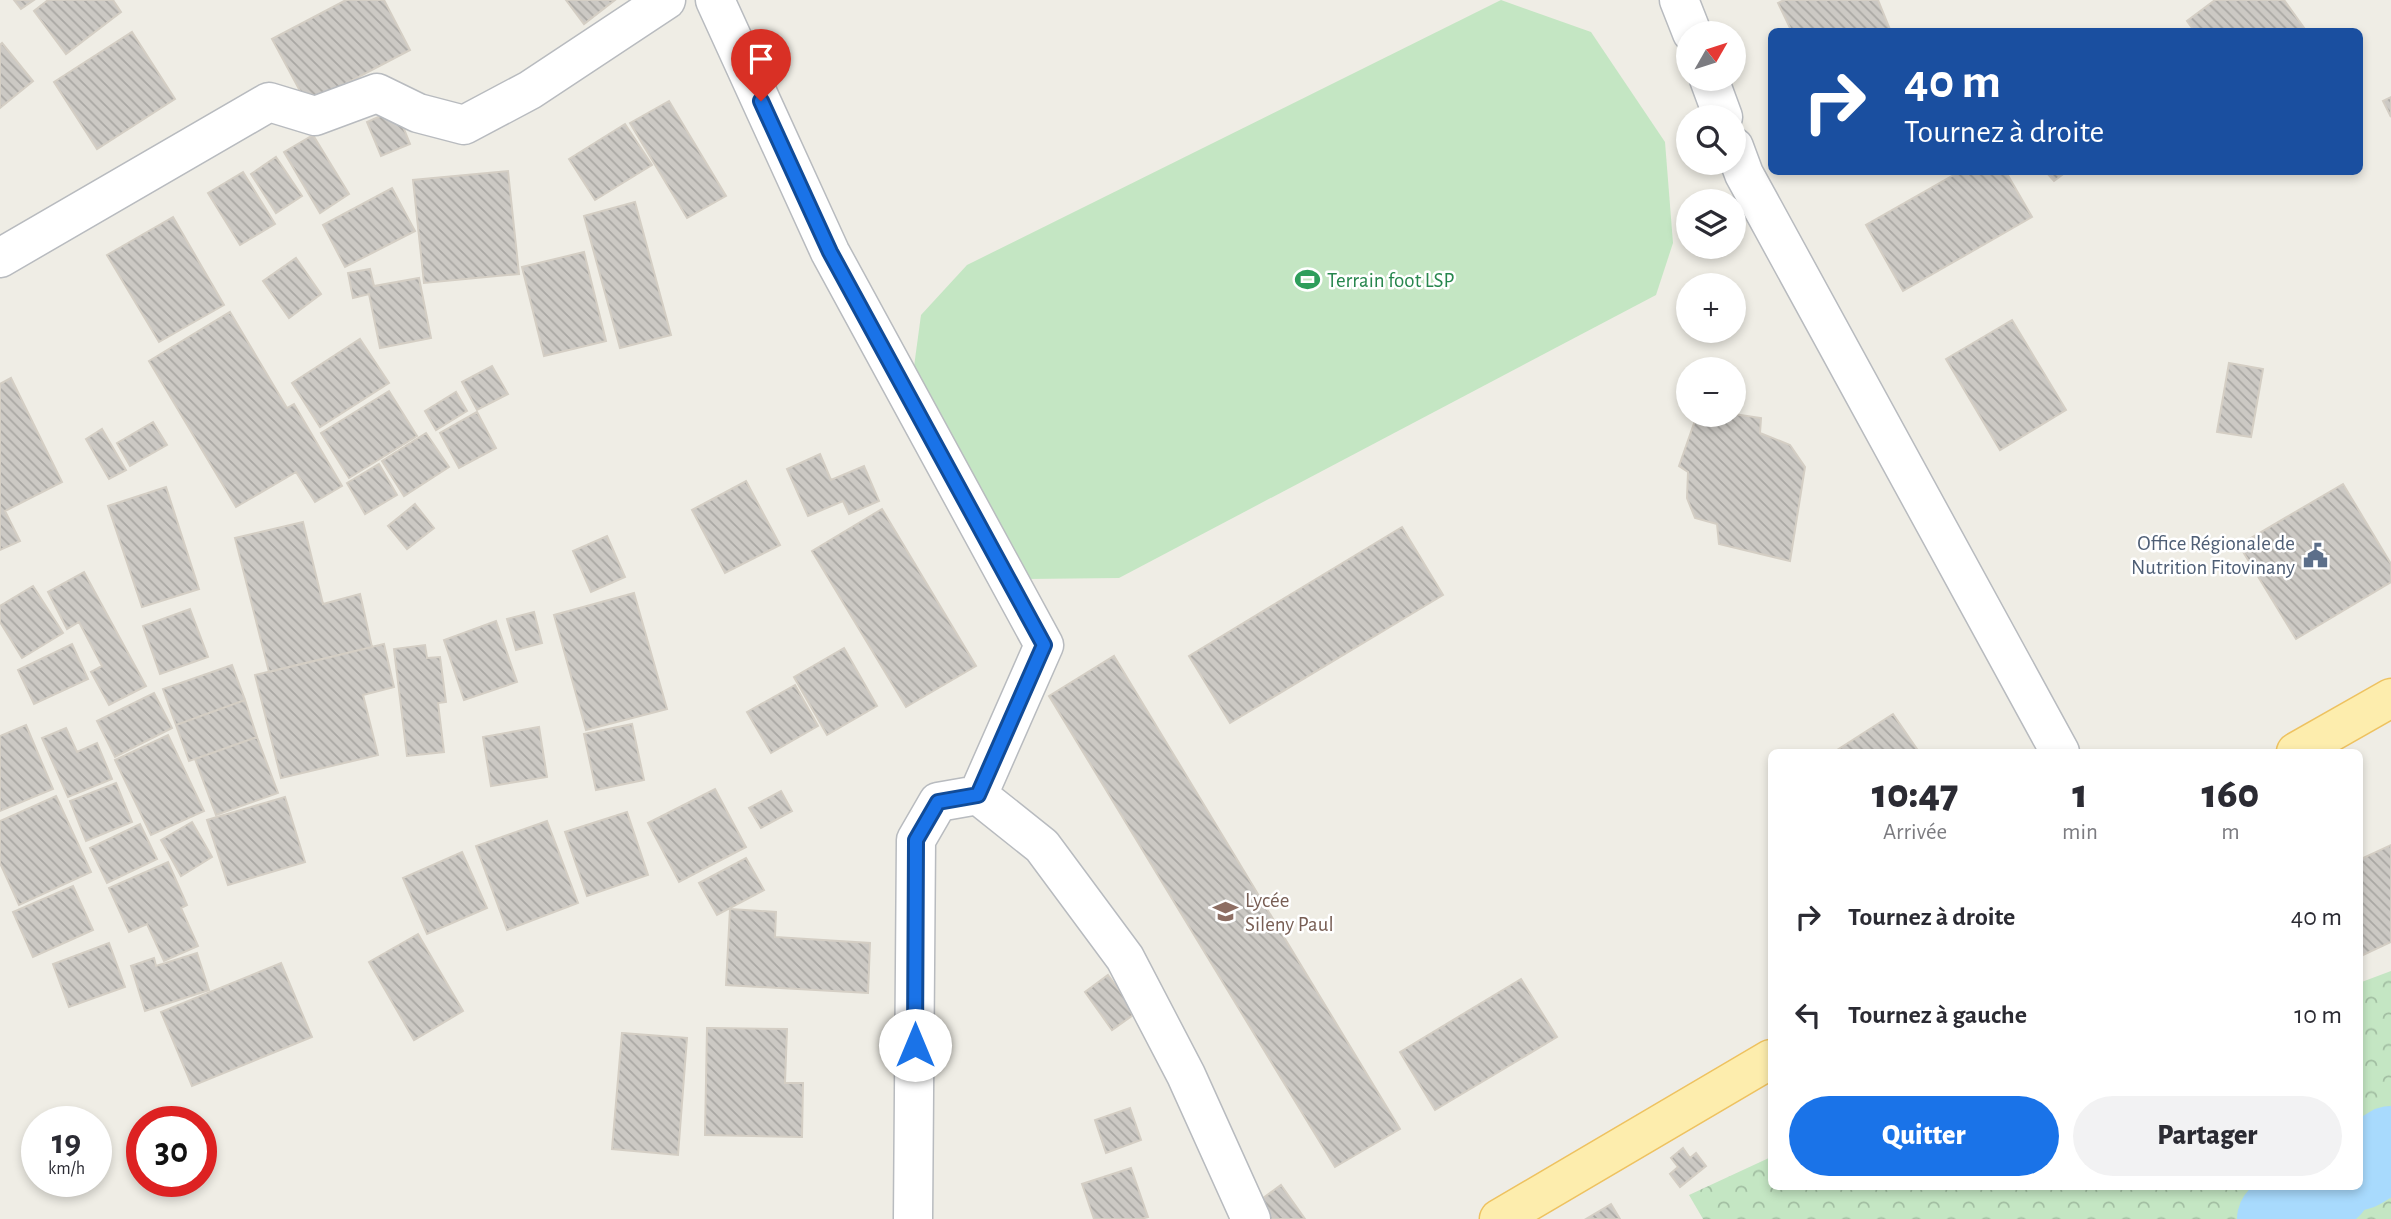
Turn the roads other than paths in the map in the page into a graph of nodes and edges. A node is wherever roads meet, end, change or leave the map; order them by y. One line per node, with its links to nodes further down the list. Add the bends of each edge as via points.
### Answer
1 (666, 0): 6 (street, via 530,90 464,125 418,113 377,93 315,116 269,103)
2 (715, 0): 10 (street, via 830,252 1044,645)
3 (1679, 0): 4 (street)
4 (1687, 21)
5 (1745, 175): 8 (street)
6 (0, 258)
7 (2391, 698): 9 (main road)
8 (2058, 749)
9 (2301, 749)
10 (978, 795): 12 (street, via 938,802 916,840); 13 (street, via 1042,846 1125,958 1186,1075)
11 (1768, 1061): 14 (main road)
12 (913, 1219)
13 (1251, 1219)
14 (1499, 1219)

